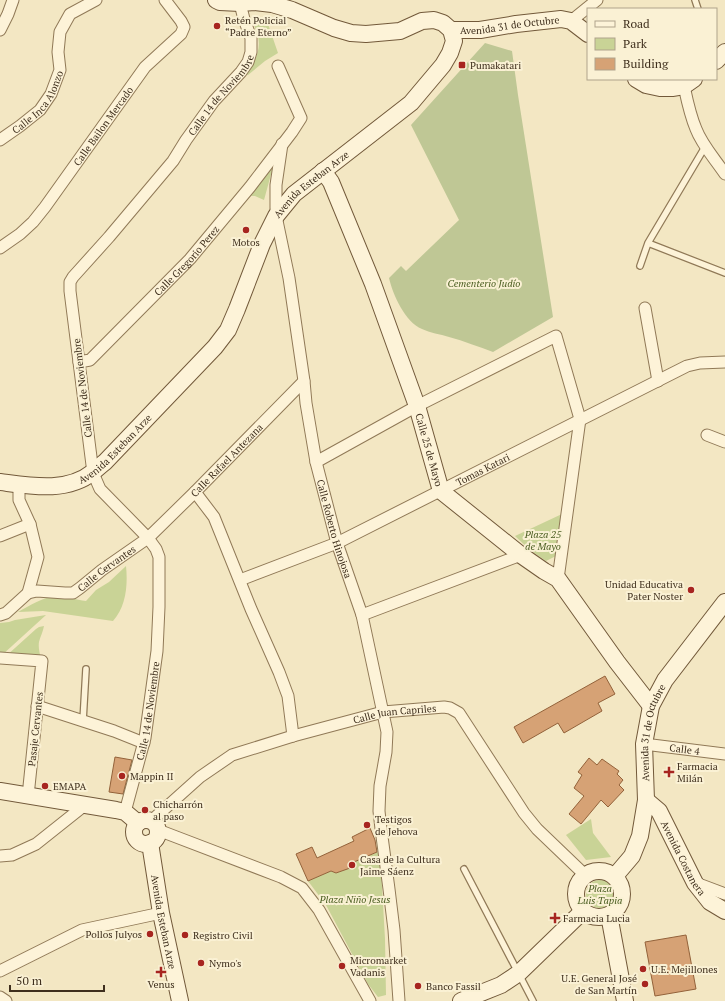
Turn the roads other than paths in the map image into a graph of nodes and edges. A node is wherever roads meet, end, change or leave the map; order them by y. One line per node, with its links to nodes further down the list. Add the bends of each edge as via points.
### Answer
1 (13, 0): 10 (street)
2 (96, 0): 16 (street, Calle Inca Alonzo, via 70,14 60,32 60,70 51,94 40,110)
3 (165, 0): 23 (street, Calle Bailon Mercado, via 184,27 180,34 145,67 33,222)
4 (216, 0): 6 (main road)
5 (597, 0): 7 (street)
6 (240, 2): 11 (main road, via 272,4 351,33 400,30 422,21 434,20); 27 (street, Calle 14 de Noviembre, via 251,38 248,62 214,101 173,161 70,282)
7 (587, 8)
8 (587, 8): 9 (street)
9 (571, 21): 11 (main road, Avenida 31 de Octubre, via 561,19 480,30); 12 (main road, Avenida 31 de Octubre)
10 (0, 30)
11 (451, 30): 19 (main road, Avenida Esteban Arze, via 454,41 450,53 411,103)
12 (587, 33)
13 (278, 66): 17 (street, Calle Roberto Hinojosa, via 301,118)
14 (638, 80): 15 (main road, via 660,88 672,88)
15 (689, 82): 18 (street, via 690,111 696,130)
16 (0, 140)
17 (282, 144): 21 (street, Calle Roberto Hinojosa, via 276,185); 27 (street, Calle Gregorio Perez, via 190,259 90,360)
18 (706, 146): 20 (street); 22 (lane)
19 (323, 171): 21 (main road, Avenida Esteban Arze, via 294,194); 31 (main road, Calle 25 de Mayo, via 331,182 373,284)
20 (725, 174)
21 (276, 216): 29 (street, Calle Roberto Hinojosa, via 290,278); 36 (main road, Avenida Esteban Arze, via 262,244 228,330 210,353)
22 (648, 243): 24 (lane); 25 (lane)
23 (0, 248)
24 (640, 266)
25 (725, 272)
26 (645, 308): 30 (street)
27 (79, 362): 36 (street, Calle 14 de Noviembre)
28 (725, 362): 30 (street, Tomas Katari, via 687,366)
29 (304, 381): 35 (street, Calle Roberto Hinojosa); 40 (street, Calle Rafael Antezana)
30 (658, 381): 32 (street, Tomas Katari)
31 (418, 406): 32 (street, via 556,336); 35 (street); 39 (main road, Calle 25 de Mayo)
32 (580, 419): 39 (street, Tomas Katari); 46 (street)
33 (707, 435): 34 (street)
34 (725, 442)
35 (316, 462): 44 (street, Calle Roberto Hinojosa)
36 (93, 473): 38 (main road, Avenida Esteban Arze, via 79,481 63,485); 43 (street, Calle 14 de Noviembre, via 100,489)
37 (0, 482): 38 (main road, Avenida Esteban Arze)
38 (19, 485): 41 (street, via 19,500)
39 (441, 491): 44 (street, Tomas Katari); 45 (main road, Calle 25 de Mayo)
40 (195, 492): 43 (street, Calle Rafael Antezana); 47 (street, via 214,517)
41 (30, 524): 42 (street); 48 (street, via 38,557)
42 (0, 536)
43 (148, 538): 48 (street, Calle Cervantes, via 73,593); 59 (street, Calle 14 de Noviembre, via 159,557 159,607 157,651)
44 (337, 543): 47 (street, Tomas Katari); 51 (street, Calle Roberto Hinojosa)
45 (521, 555): 46 (main road, Calle 25 de Mayo); 51 (street)
46 (558, 579): 55 (main road, Calle 25 de Mayo)
47 (240, 580): 58 (street, via 288,696)
48 (28, 593): 50 (street, via 6,613)
49 (725, 602): 55 (main road, Avenida 31 de Octubre, via 665,680)
50 (0, 615)
51 (362, 616): 56 (street, Calle Roberto Hinojosa)
52 (0, 658): 54 (street, Pasaje Cervantes, via 42,661)
53 (86, 669): 57 (lane)
54 (37, 706): 57 (street); 63 (street, Pasaje Cervantes)
55 (651, 706): 60 (main road, Avenida 31 de Octubre)
56 (383, 712): 58 (street, Calle Juan Capriles); 70 (street, Calle Juan Capriles, via 444,707 459,713 524,813); 84 (street, Calle Roberto Hinojosa, via 387,741 379,811 390,889)
57 (83, 721): 59 (street)
58 (293, 736): 67 (street, Calle Juan Capriles, via 232,755 200,777)
59 (144, 742): 66 (street, Calle 14 de Noviembre)
60 (644, 744): 61 (street, Calle 4); 64 (main road, Avenida 31 de Octubre)
61 (725, 754)
62 (0, 791): 63 (main road)
63 (28, 796): 65 (main road)
64 (646, 800): 71 (main road, Avenida 31 de Octubre, via 640,836 632,856); 72 (main road, Avenida Costanera, via 659,811)
65 (85, 805): 66 (main road); 68 (street, via 36,844 12,855)
66 (125, 812): 67 (main road)
67 (149, 829): 76 (main road, Avenida Esteban Arze); 83 (street, via 281,877 302,888 318,910)
68 (0, 856)
69 (464, 868): 79 (lane)
70 (585, 875): 71 (main road, via 600,870); 74 (main road, via 576,888 578,905)
71 (615, 876): 77 (main road, via 622,892 621,901)
72 (695, 883): 73 (street); 75 (main road, Avenida Costanera, via 710,902)
73 (725, 894)
74 (583, 911): 77 (main road, via 591,916); 79 (main road)
75 (725, 911)
76 (161, 913): 78 (street, via 82,930); 82 (main road, Avenida Esteban Arze)
77 (609, 915): 87 (main road)
78 (0, 971)
79 (519, 973): 85 (main road, via 501,984); 86 (lane)
80 (0, 997): 81 (street)
81 (6, 1001)
82 (180, 1001)
83 (370, 1001)
84 (399, 1001)
85 (461, 1001)
86 (533, 1001)
87 (625, 1001)

